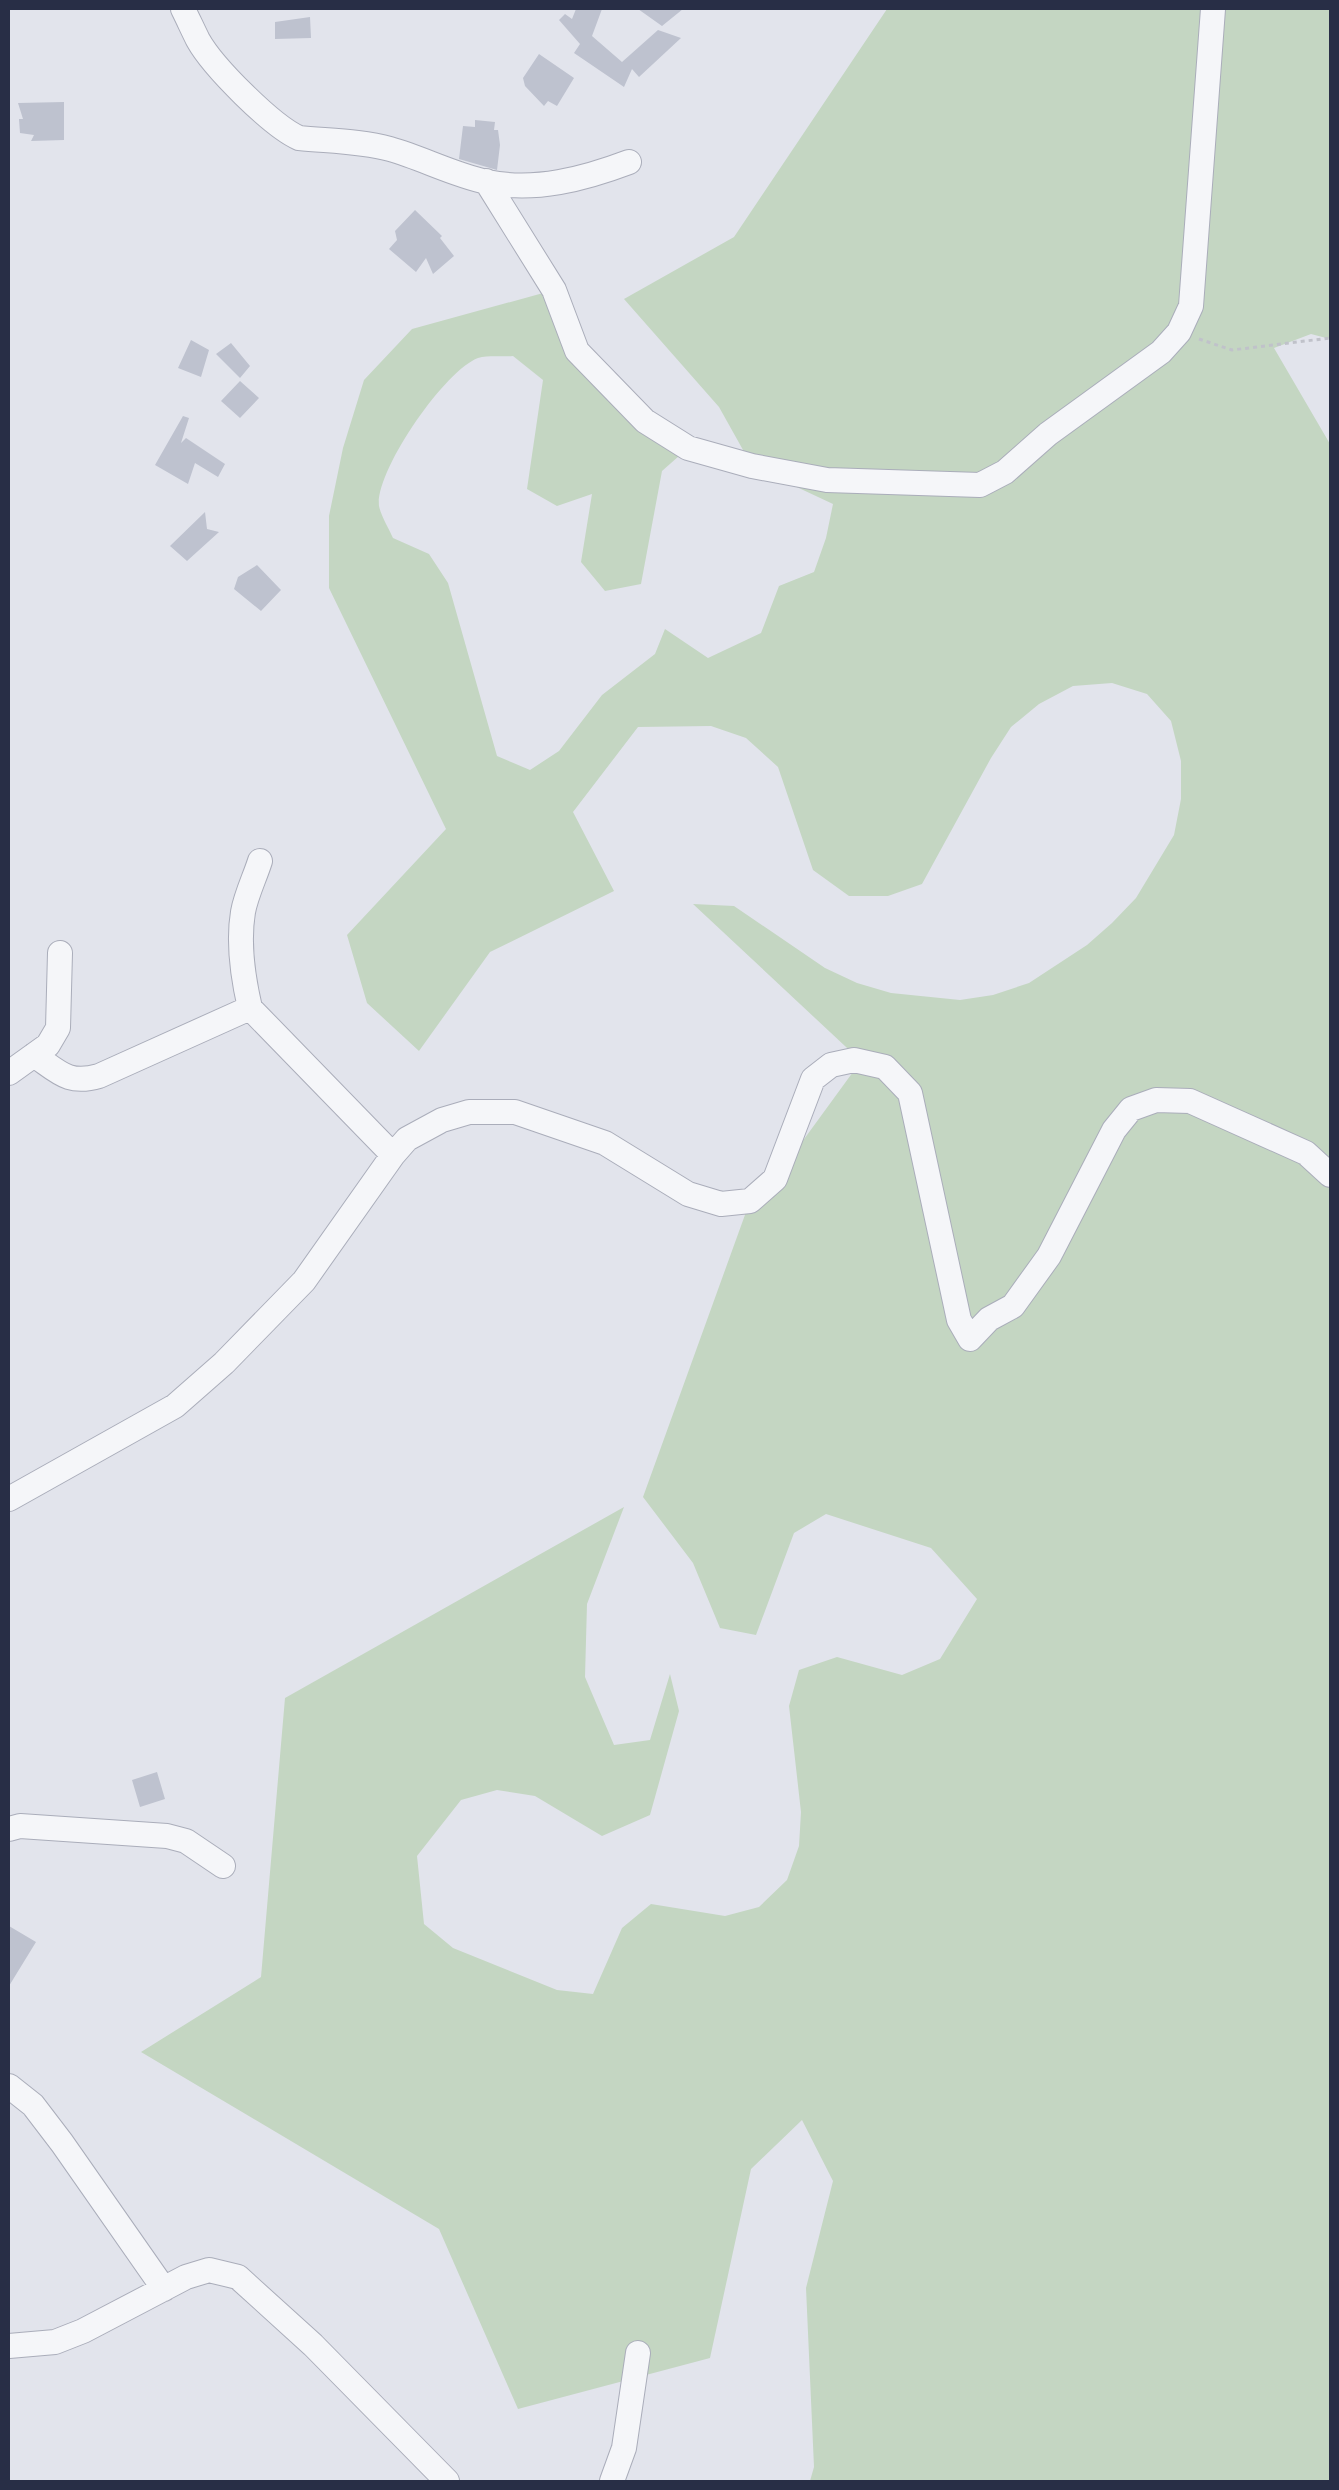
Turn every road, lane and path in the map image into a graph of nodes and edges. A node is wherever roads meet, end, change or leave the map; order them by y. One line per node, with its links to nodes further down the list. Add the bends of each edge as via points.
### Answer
1 (183, 9): 4 (street, via 210,58 272,122 286,132 299,138 388,149)
2 (1213, 9): 5 (street, via 1191,306)
3 (629, 162): 4 (street, via 602,172 542,185)
4 (486, 182): 5 (street, via 554,290 577,351 609,386 645,421 688,448 752,466 827,480 980,486 1005,472 1048,434 1161,352)
5 (1180, 332): 6 (path, via 1232,350)
6 (1330, 338)
7 (260, 861): 9 (street, via 243,910 245,987)
8 (60, 952): 10 (street, via 58,1028 48,1045)
9 (250, 1008): 10 (street, via 100,1076 82,1081 68,1077); 12 (street)
10 (34, 1055): 11 (street)
11 (9, 1073)
12 (393, 1155): 13 (street, via 407,1138 442,1120 469,1112 515,1112 605,1143 688,1194 721,1204 750,1201 775,1179 813,1079 831,1064 854,1060 885,1067 910,1093 959,1320 970,1339 989,1319 1013,1306 1049,1256 1114,1130 1131,1108 1156,1100 1190,1101 1306,1153); 14 (street, via 304,1282 224,1363 176,1406)
13 (1330, 1175)
14 (11, 1493)
15 (9, 1829): 16 (street, via 20,1826 166,1836 186,1841)
16 (223, 1866)
17 (9, 2086): 18 (street, via 33,2105 62,2142)
18 (164, 2289): 19 (street, via 55,2342); 21 (street, via 209,2270 238,2276 312,2345)
19 (9, 2346)
20 (638, 2353): 22 (street, via 624,2448)
21 (447, 2481)
22 (612, 2481)

